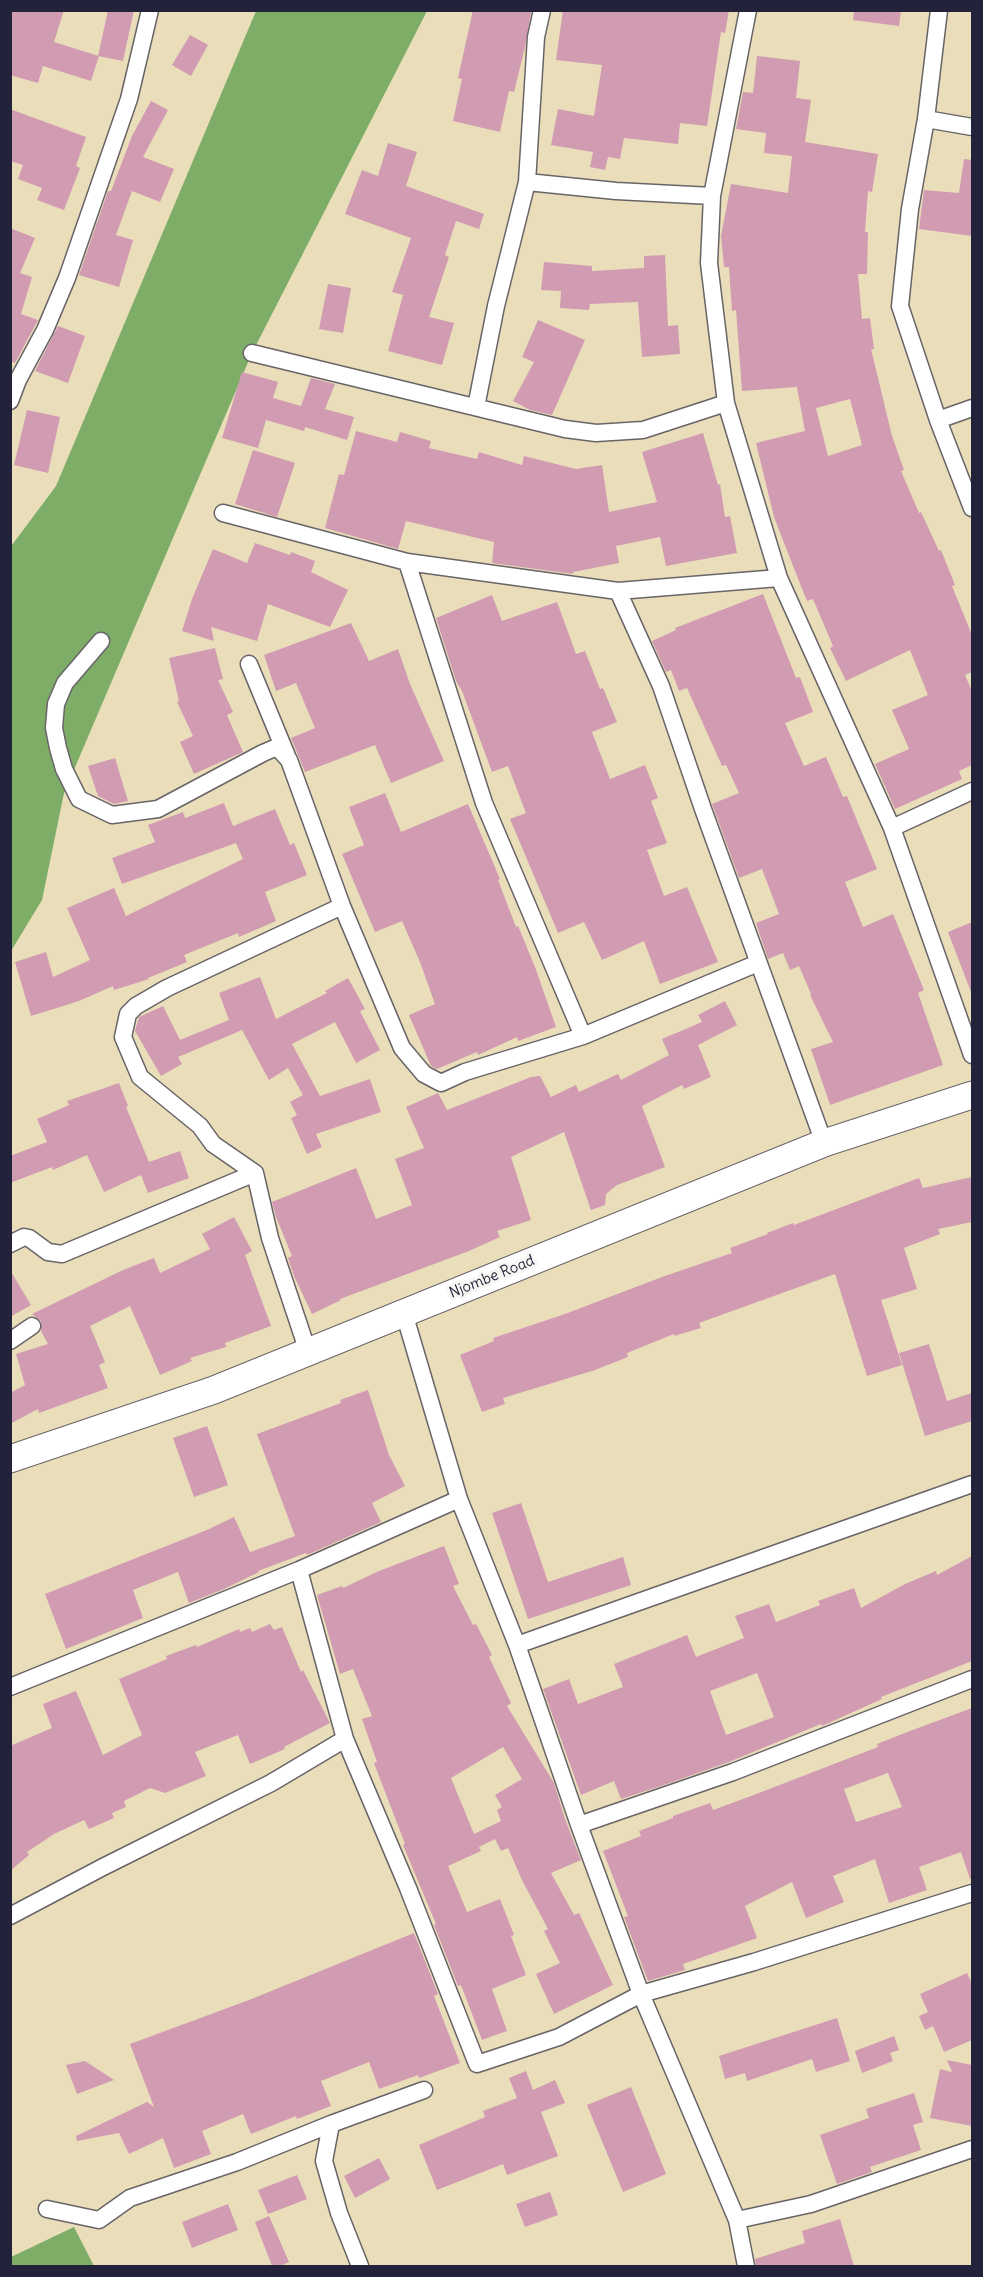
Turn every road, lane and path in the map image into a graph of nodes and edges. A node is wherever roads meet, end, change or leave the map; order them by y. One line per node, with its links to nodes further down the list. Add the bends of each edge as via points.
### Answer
1 (150, 10): 10 (street, via 129,99 67,278)
2 (542, 10): 7 (street, via 536,37)
3 (748, 10): 8 (street)
4 (939, 10): 5 (street)
5 (926, 119): 6 (street); 14 (street, via 910,208 900,306)
6 (972, 127)
7 (527, 182): 8 (street); 12 (street)
8 (712, 196): 11 (street, via 709,263)
9 (252, 353): 12 (street)
10 (10, 401)
11 (726, 403): 12 (street, via 643,430 596,433); 18 (street)
12 (476, 407)
13 (972, 408): 14 (street)
14 (938, 420): 15 (street)
15 (972, 507)
16 (223, 513): 17 (street)
17 (406, 562): 19 (street); 27 (street, via 484,803)
18 (779, 578): 19 (street); 24 (street)
19 (618, 591): 26 (street, via 662,686)
20 (101, 641): 22 (street, via 65,683 56,704 54,728 58,748 78,799 112,815 158,809 277,747)
21 (249, 664): 22 (street)
22 (289, 760): 25 (street)
23 (972, 792): 24 (street)
24 (892, 828): 28 (street)
25 (342, 906): 27 (street, via 402,1048 424,1074 441,1083); 31 (street, via 168,988 128,1014 123,1037 140,1077 200,1126 213,1144)
26 (758, 963): 27 (street); 30 (street)
27 (583, 1036)
28 (972, 1055)
29 (972, 1095): 30 (highway, Njombe Road)
30 (824, 1143): 33 (highway, Njombe Road)
31 (255, 1173): 32 (street, via 62,1254 48,1252 24,1237); 36 (street, via 270,1238)
32 (10, 1244)
33 (404, 1312): 36 (highway, Njombe Road); 39 (street)
34 (32, 1326): 35 (street)
35 (10, 1341)
36 (308, 1352): 37 (highway, Njombe Road, via 214,1390)
37 (11, 1459)
38 (972, 1484): 41 (street)
39 (459, 1498): 40 (street); 41 (street)
40 (299, 1570): 43 (street); 44 (street)
41 (517, 1645): 45 (street)
42 (972, 1679): 45 (street, via 733,1772)
43 (10, 1687)
44 (345, 1739): 47 (street, via 271,1783); 48 (street, via 477,2064 559,2037)
45 (579, 1825): 48 (street)
46 (972, 1893): 48 (street)
47 (10, 1916)
48 (642, 1994): 53 (street)
49 (424, 2090): 50 (street)
50 (331, 2124): 52 (street, via 237,2162 130,2198 99,2220); 54 (street, via 324,2161)
51 (972, 2149): 53 (street, via 811,2204)
52 (47, 2209)
53 (737, 2220): 55 (street)
54 (360, 2266)
55 (746, 2266)

